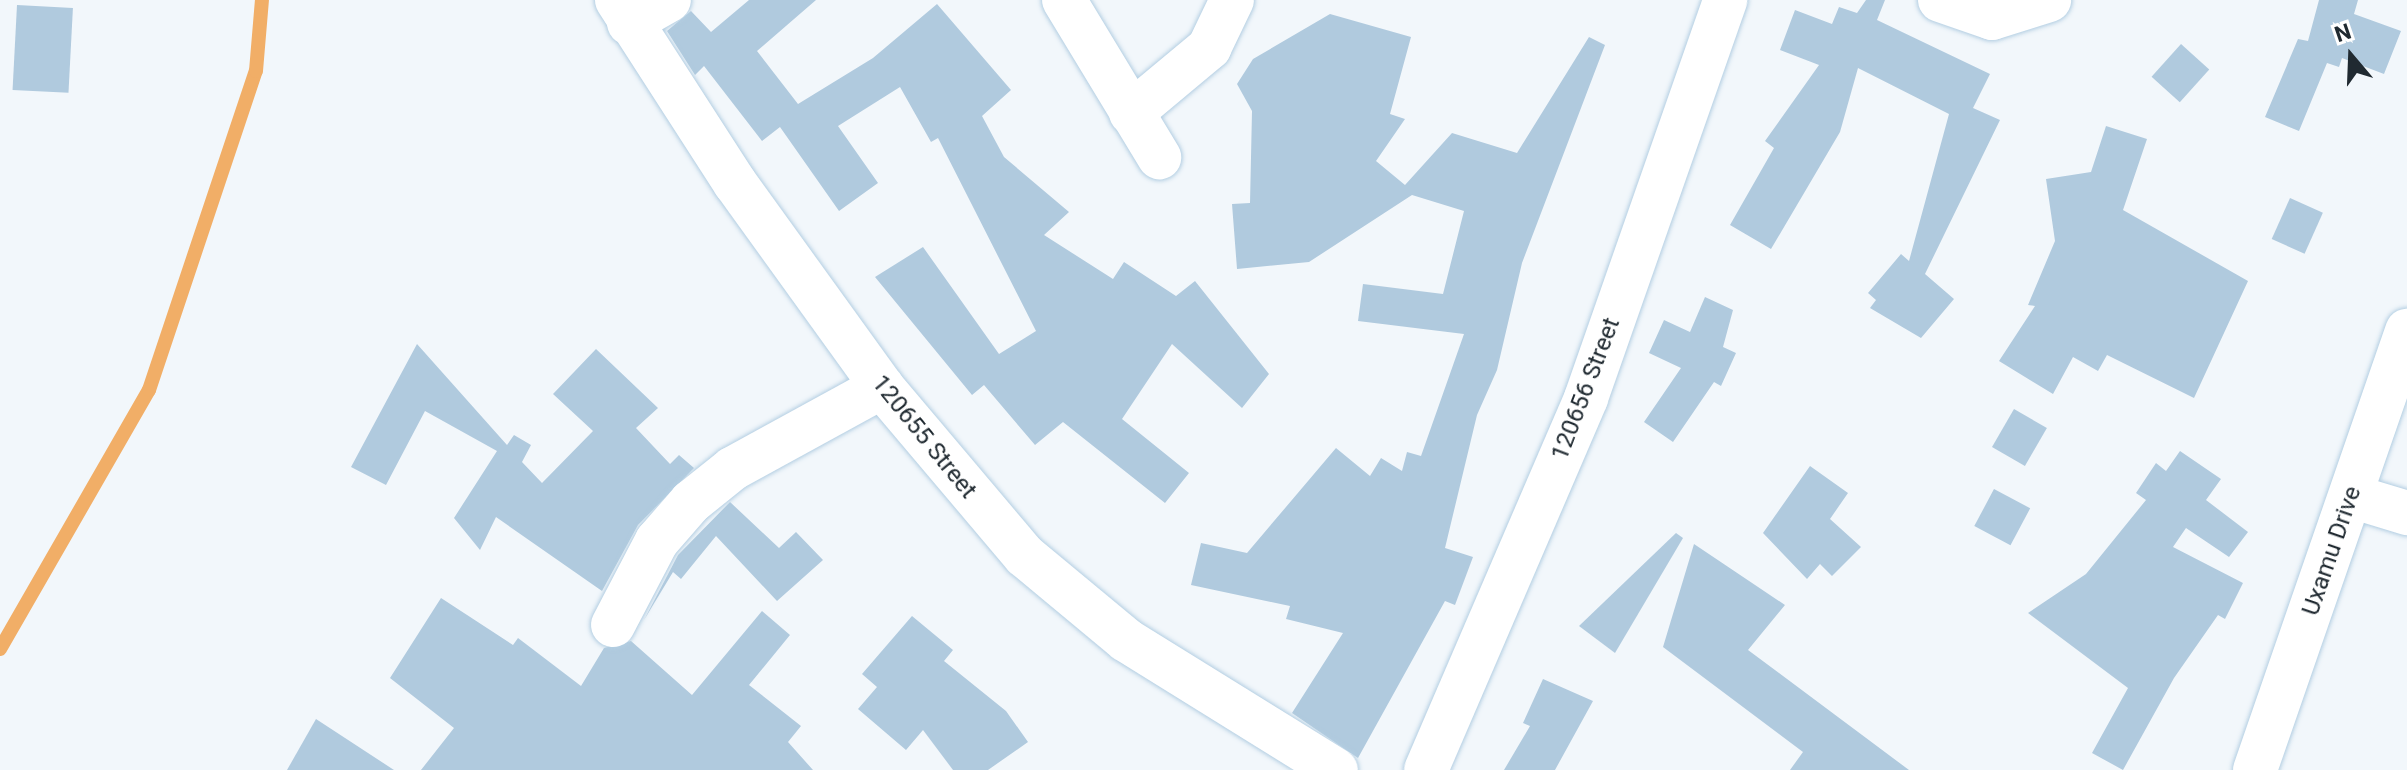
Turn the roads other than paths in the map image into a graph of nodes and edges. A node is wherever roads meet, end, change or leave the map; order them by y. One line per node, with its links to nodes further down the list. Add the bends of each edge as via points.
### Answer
1 (669, 0): 7 (street)
2 (1064, 0): 8 (street)
3 (1232, 0): 8 (street, via 1209,48)
4 (1725, 0): 16 (street, 120656 Street, via 1586,398)
5 (1940, 0): 6 (street, via 1992,18)
6 (2049, 0)
7 (623, 12): 11 (street, 120655 Street)
8 (1131, 113): 9 (street)
9 (1159, 157)
10 (2407, 331): 12 (street, Uxamu Drive)
11 (882, 387): 14 (street, via 732,469 691,502 657,541); 15 (street, 120655 Street, via 952,478 1069,595 1126,640)
12 (2351, 496): 13 (street); 17 (street, Uxamu Drive)
13 (2407, 513)
14 (613, 625)
15 (1336, 770)
16 (1426, 770)
17 (2255, 770)

